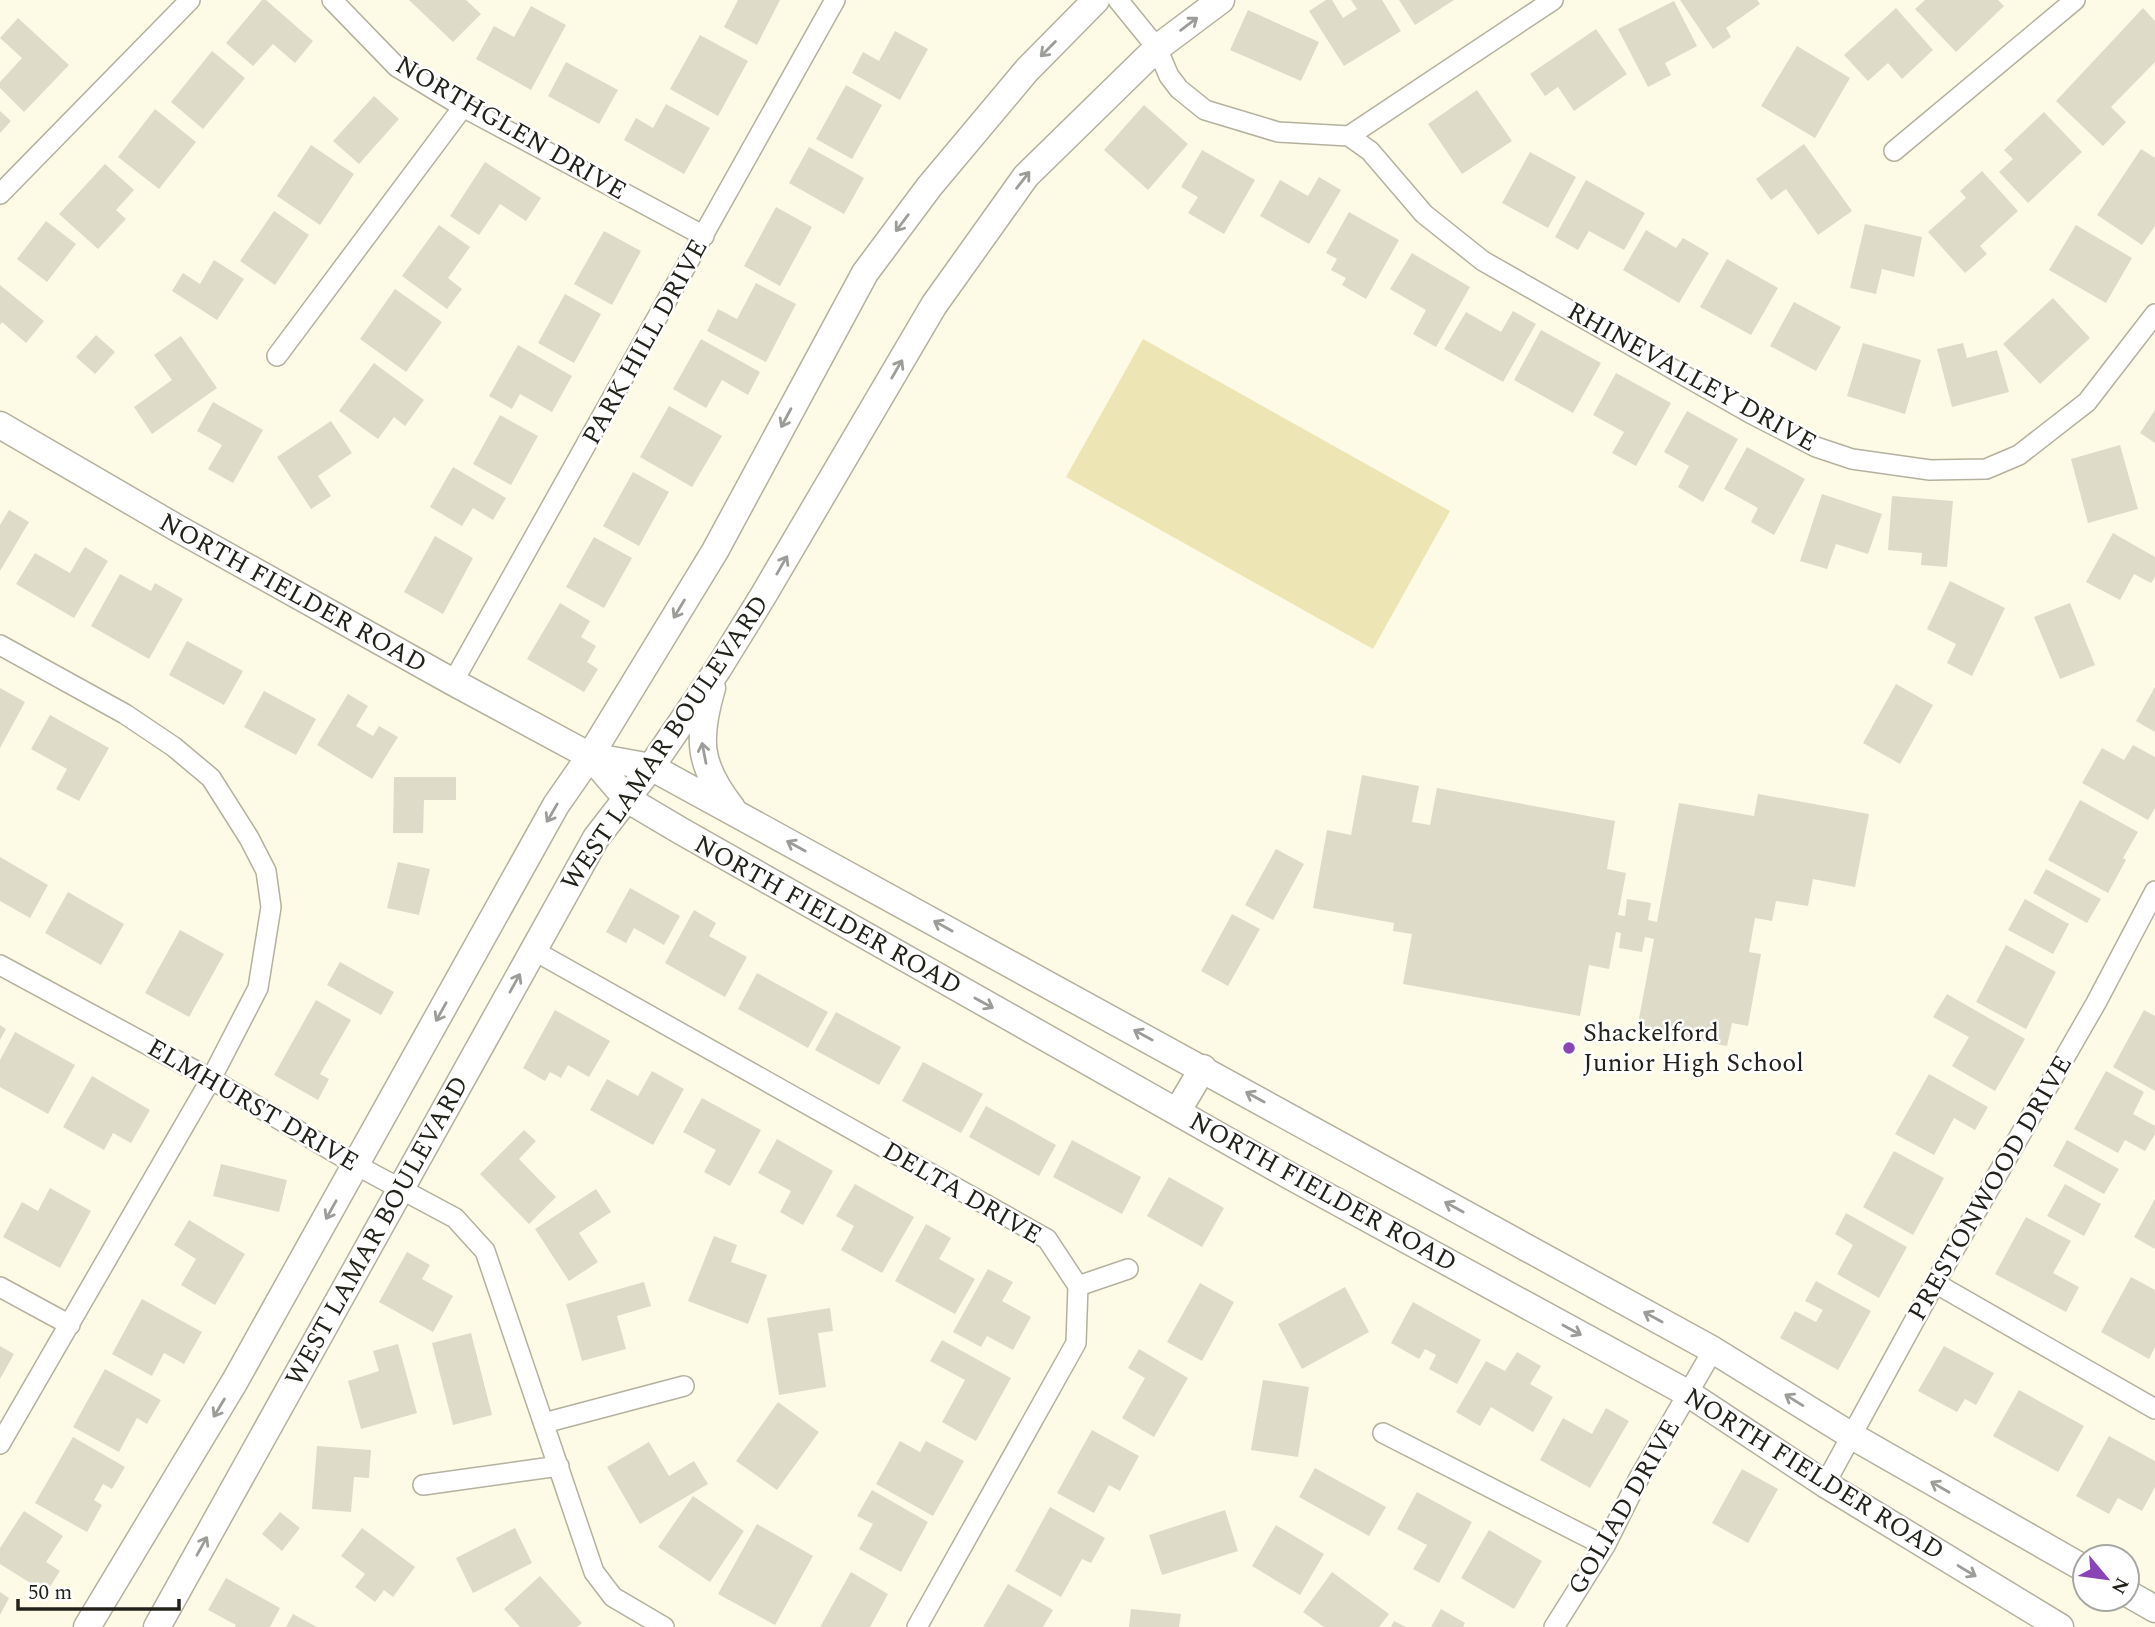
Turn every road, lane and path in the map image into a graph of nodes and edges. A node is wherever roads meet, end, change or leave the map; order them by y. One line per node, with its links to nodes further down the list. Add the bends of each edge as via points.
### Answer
1 (190, 0): 13 (street)
2 (332, 0): 10 (street, NORTHGLEN DRIVE, via 397,67)
3 (835, 0): 14 (street, PARK HILL DRIVE)
4 (1096, 0): 21 (main road, WEST LAMAR BOULEVARD, one-way to 21, via 1027,69 864,273 715,551)
5 (1118, 0): 9 (street)
6 (1221, 0): 9 (main road, WEST LAMAR BOULEVARD, one-way to 6)
7 (1553, 0): 11 (street)
8 (2075, 0): 12 (street)
9 (1157, 48): 11 (street, via 1179,89 1205,110 1278,132); 19 (main road, WEST LAMAR BOULEVARD, one-way to 9, via 934,306 1026,176)
10 (463, 107): 14 (street, NORTHGLEN DRIVE); 16 (street)
11 (1349, 136): 15 (street, RHINEVALLEY DRIVE, via 1370,151 1424,214 1483,261 1750,413 1816,447 1852,459 1930,471 1986,469 2020,455 2087,402)
12 (1894, 151)
13 (0, 194)
14 (704, 236): 20 (street, PARK HILL DRIVE)
15 (2155, 314)
16 (277, 356)
17 (0, 425): 20 (main road, NORTH FIELDER ROAD)
18 (0, 645): 29 (street, via 125,714 174,747 211,778 250,838 266,871 271,907 258,988)
19 (718, 669): 22 (main road, WEST LAMAR BOULEVARD); 24 (main road, one-way to 19, via 717,789 701,739)
20 (453, 682): 21 (main road, NORTH FIELDER ROAD)
21 (590, 756): 22 (main road, NORTH FIELDER ROAD); 23 (main road, NORTH FIELDER ROAD); 31 (main road, WEST LAMAR BOULEVARD, one-way to 31, via 556,805)
22 (651, 767): 23 (main road, WEST LAMAR BOULEVARD); 24 (main road, NORTH FIELDER ROAD)
23 (627, 799): 26 (main road, WEST LAMAR BOULEVARD, via 596,838); 30 (main road, NORTH FIELDER ROAD, one-way to 30)
24 (735, 812): 28 (main road, NORTH FIELDER ROAD, one-way to 24)
25 (2155, 891): 34 (street, PRESTONWOOD DRIVE)
26 (533, 950): 32 (main road, WEST LAMAR BOULEVARD, one-way to 26); 35 (street, DELTA DRIVE, via 1047,1239)
27 (0, 965): 29 (street, ELMHURST DRIVE)
28 (1203, 1068): 30 (main road); 38 (main road, NORTH FIELDER ROAD, one-way to 28)
29 (211, 1079): 31 (street, ELMHURST DRIVE); 37 (street)
30 (1177, 1112): 40 (main road, NORTH FIELDER ROAD, one-way to 40)
31 (356, 1165): 32 (street, ELMHURST DRIVE); 51 (main road, WEST LAMAR BOULEVARD, one-way to 51, via 235,1381)
32 (402, 1189): 42 (street, ELMHURST DRIVE, via 455,1218 485,1251); 52 (main road, WEST LAMAR BOULEVARD, one-way to 32)
33 (1128, 1269): 35 (street)
34 (1935, 1283): 41 (street); 44 (street, PRESTONWOOD DRIVE)
35 (1077, 1286): 54 (street, via 1076,1343)
36 (0, 1287): 37 (street)
37 (70, 1325): 45 (street)
38 (1713, 1350): 40 (street, GOLIAD DRIVE); 44 (main road, NORTH FIELDER ROAD, one-way to 38)
39 (684, 1386): 42 (street)
40 (1689, 1394): 47 (main road, NORTH FIELDER ROAD); 49 (street, GOLIAD DRIVE)
41 (2155, 1409)
42 (544, 1423): 46 (street, ELMHURST DRIVE)
43 (1384, 1433): 49 (street)
44 (1852, 1436): 47 (street, PRESTONWOOD DRIVE); 50 (main road, NORTH FIELDER ROAD, one-way to 44)
45 (0, 1444)
46 (559, 1466): 48 (street); 53 (street, ELMHURST DRIVE, via 594,1572 613,1597)
47 (1825, 1484): 56 (main road, NORTH FIELDER ROAD, one-way to 56)
48 (423, 1486)
49 (1605, 1546): 55 (street, GOLIAD DRIVE)
50 (2071, 1561)
51 (87, 1627)
52 (157, 1627)
53 (664, 1627)
54 (917, 1627)
55 (1554, 1627)
56 (2060, 1627)

